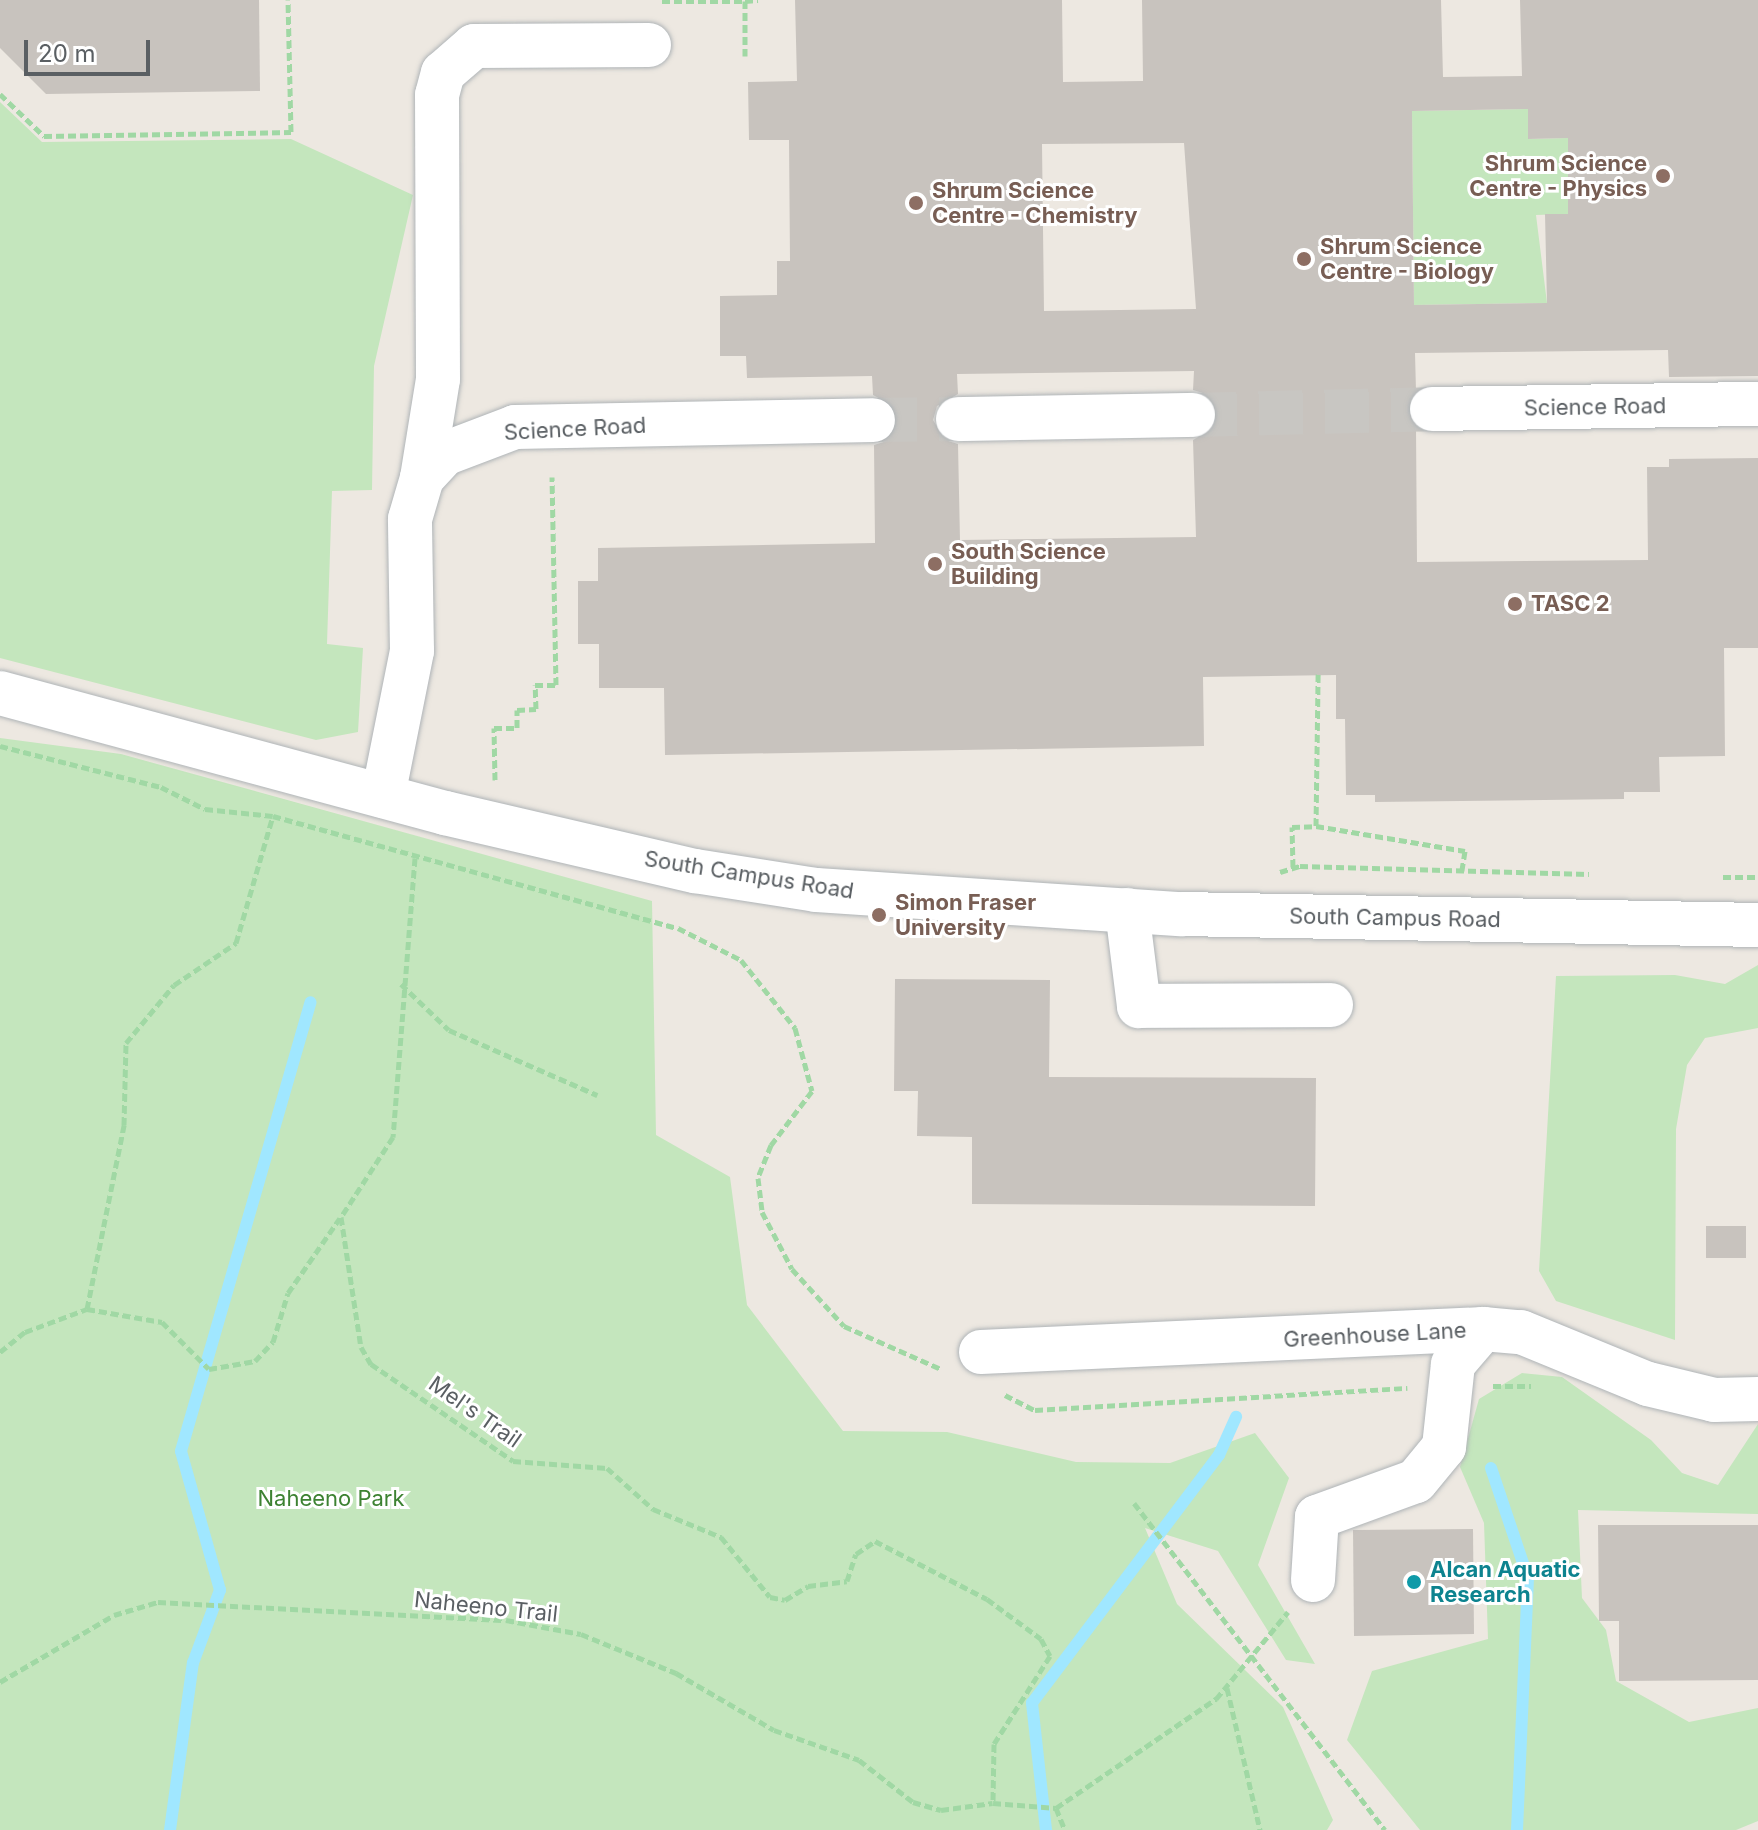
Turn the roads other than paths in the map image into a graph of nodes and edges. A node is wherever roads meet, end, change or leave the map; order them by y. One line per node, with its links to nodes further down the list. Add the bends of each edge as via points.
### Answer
1 (649, 45): 7 (street, via 474,46 443,73 437,95 438,379)
2 (1758, 404): 3 (street, Science Road)
3 (1432, 409)
4 (1193, 415): 5 (street)
5 (958, 419)
6 (873, 420): 7 (street, Science Road, via 515,427 444,454)
7 (422, 478): 9 (street, via 410,519 412,651)
8 (0, 693): 9 (street, South Campus Road)
9 (383, 796): 10 (street, South Campus Road, via 725,876 816,890)
10 (1127, 910): 11 (street, South Campus Road); 12 (street, via 1139,1006)
11 (1758, 925)
12 (1331, 1005)
13 (1483, 1329): 14 (street, Greenhouse Lane, via 1057,1354); 15 (street, Greenhouse Lane, via 1521,1332 1648,1384 1714,1400); 16 (street, via 1453,1364 1444,1447 1416,1481 1317,1517)
14 (976, 1372)
15 (1758, 1399)
16 (1313, 1580)

